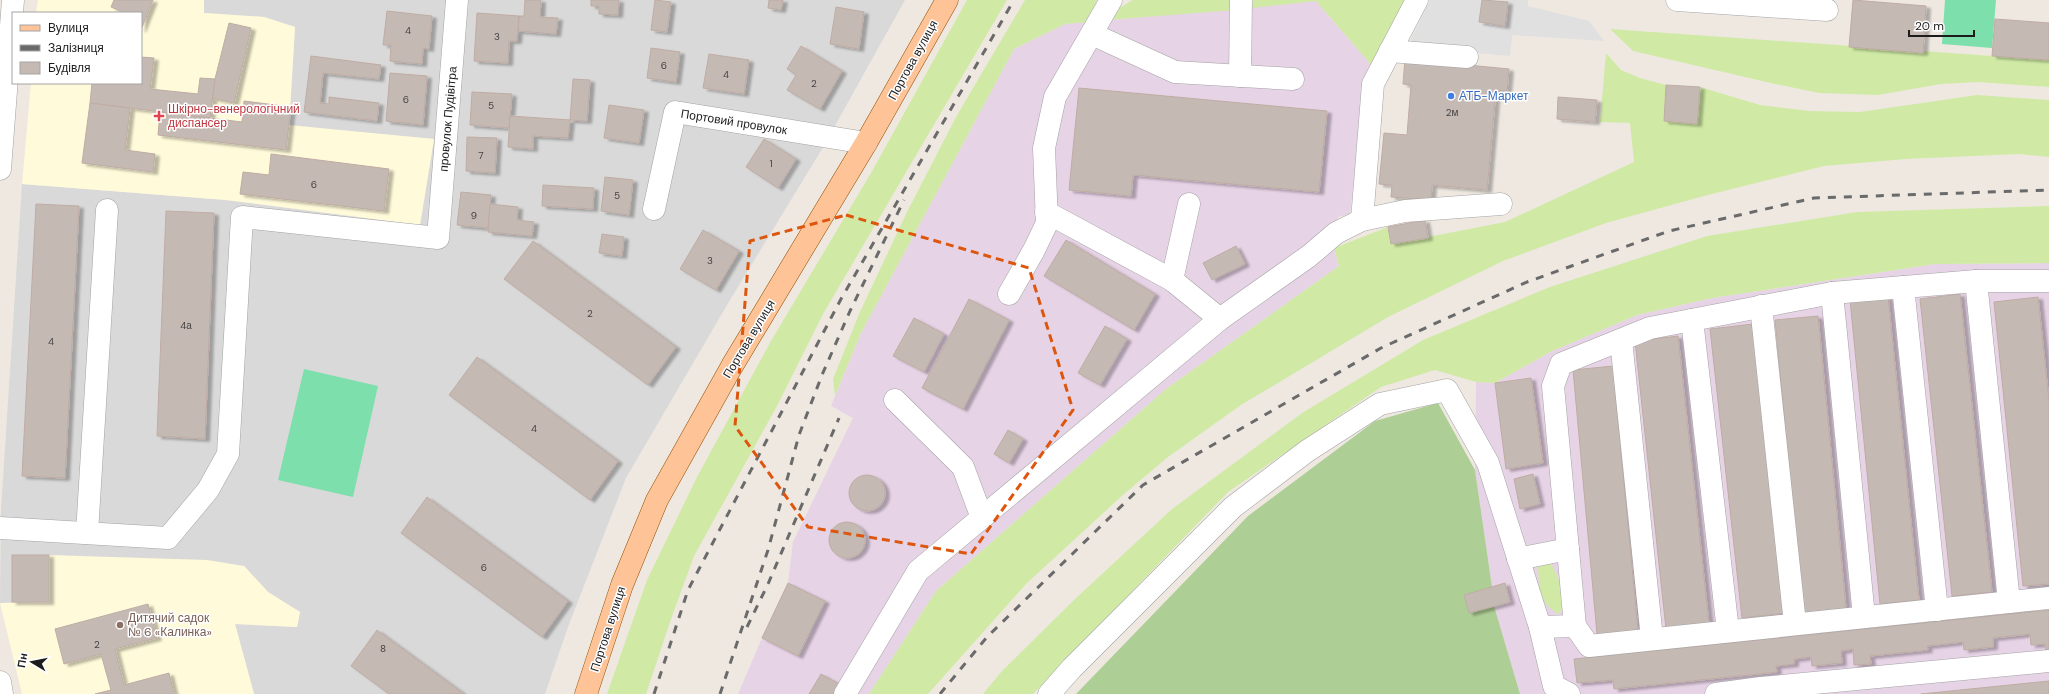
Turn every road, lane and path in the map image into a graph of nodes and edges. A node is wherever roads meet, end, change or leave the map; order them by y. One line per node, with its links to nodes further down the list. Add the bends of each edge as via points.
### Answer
1 (12, 0): 15 (street)
2 (457, 0): 35 (street, провулок Пудівітра, via 438,238 242,217 228,454 208,490 168,538)
3 (947, 0): 14 (main road, Портова вулиця)
4 (1111, 0): 9 (street)
5 (1241, 0): 12 (street)
6 (1417, 0): 10 (street)
7 (1677, 0): 8 (street)
8 (1827, 10)
9 (1092, 34): 12 (street, via 1175,72); 20 (street, via 1055,97 1044,148)
10 (1390, 51): 11 (street); 21 (street, via 1373,84)
11 (1467, 57)
12 (1240, 76): 13 (street)
13 (1293, 80)
14 (866, 143): 18 (street, Портовий провулок, via 675,112); 50 (main road, Портова вулиця, via 732,366 657,500 622,585)
15 (0, 169)
16 (1189, 204): 22 (street)
17 (1501, 204): 21 (street, via 1405,211)
18 (654, 209)
19 (107, 210): 35 (street)
20 (1046, 212): 22 (street); 27 (street, via 1047,223)
21 (1362, 220): 29 (street, via 1336,232 1309,256)
22 (1172, 280): 29 (street)
23 (1976, 281): 24 (street); 25 (street); 39 (street)
24 (2049, 281)
25 (1902, 287): 26 (street); 40 (street)
26 (1832, 293): 28 (street); 41 (street)
27 (1009, 294)
28 (1761, 306): 30 (street); 42 (street)
29 (1220, 318): 33 (street)
30 (1692, 320): 31 (street, via 1650,328); 45 (street)
31 (1621, 340): 36 (street, via 1561,364 1553,386); 46 (street)
32 (895, 400): 33 (street, via 963,467)
33 (982, 518): 51 (street, via 918,571)
34 (0, 528): 35 (street)
35 (86, 533)
36 (1568, 549): 37 (street); 43 (street)
37 (1518, 559): 44 (street); 52 (street, via 1488,463 1447,390 1380,404 1307,451 1233,507)
38 (2049, 598): 39 (street)
39 (2009, 602): 40 (street)
40 (1937, 610): 41 (street)
41 (1864, 618): 42 (street)
42 (1795, 624): 45 (street)
43 (1575, 626): 44 (street); 46 (street, via 1589,646)
44 (1540, 627): 53 (street, via 1554,686)
45 (1728, 631): 46 (street)
46 (1652, 639)
47 (2049, 661): 54 (street)
48 (0, 682): 49 (street)
49 (2, 694)
50 (586, 694)
51 (845, 694)
52 (1049, 694)
53 (1570, 694)
54 (1716, 694)

